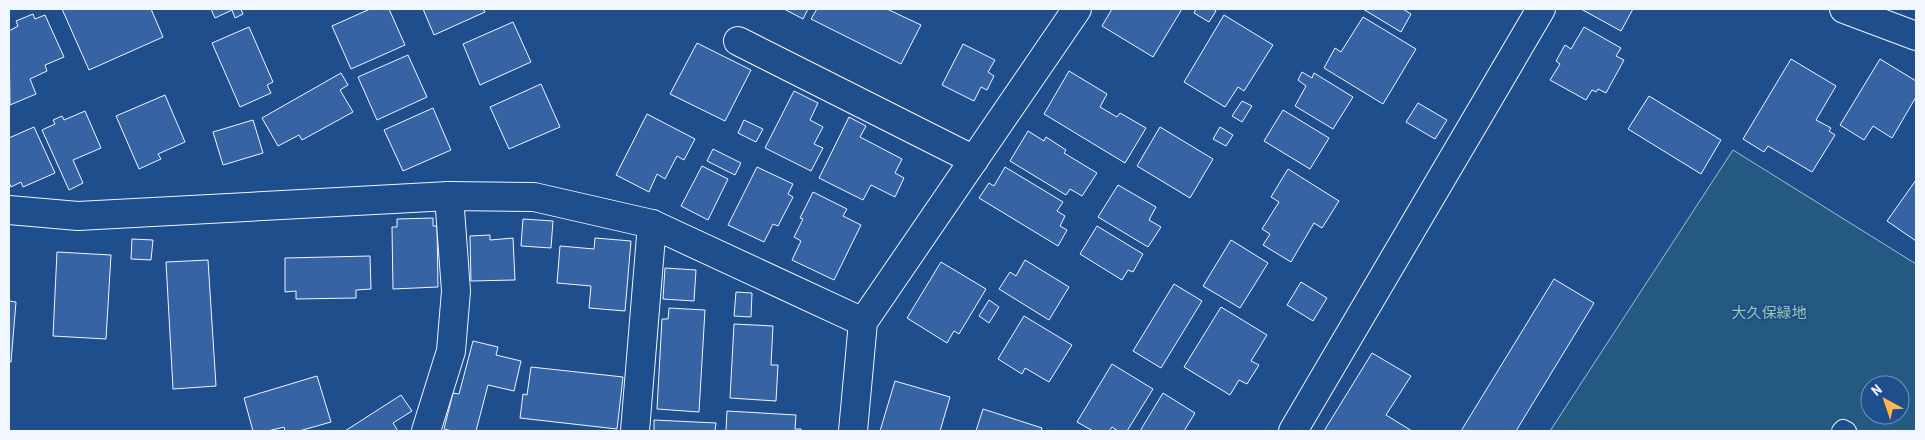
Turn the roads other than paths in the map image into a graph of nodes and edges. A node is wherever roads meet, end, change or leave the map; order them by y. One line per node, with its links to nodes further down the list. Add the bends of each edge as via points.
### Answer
1 (1077, 9): 6 (street)
2 (1541, 9): 14 (street)
3 (1844, 9): 4 (street)
4 (1916, 36)
5 (738, 41): 6 (street)
6 (974, 160): 10 (street)
7 (449, 196): 8 (street, via 78,216); 9 (street, via 534,196); 11 (street, via 456,291 451,351)
8 (9, 210)
9 (652, 224): 10 (street); 12 (street)
10 (863, 322): 13 (street)
11 (426, 431)
12 (635, 431)
13 (853, 431)
14 (1293, 431)
15 (1841, 431): 16 (lane)
16 (1847, 431)

